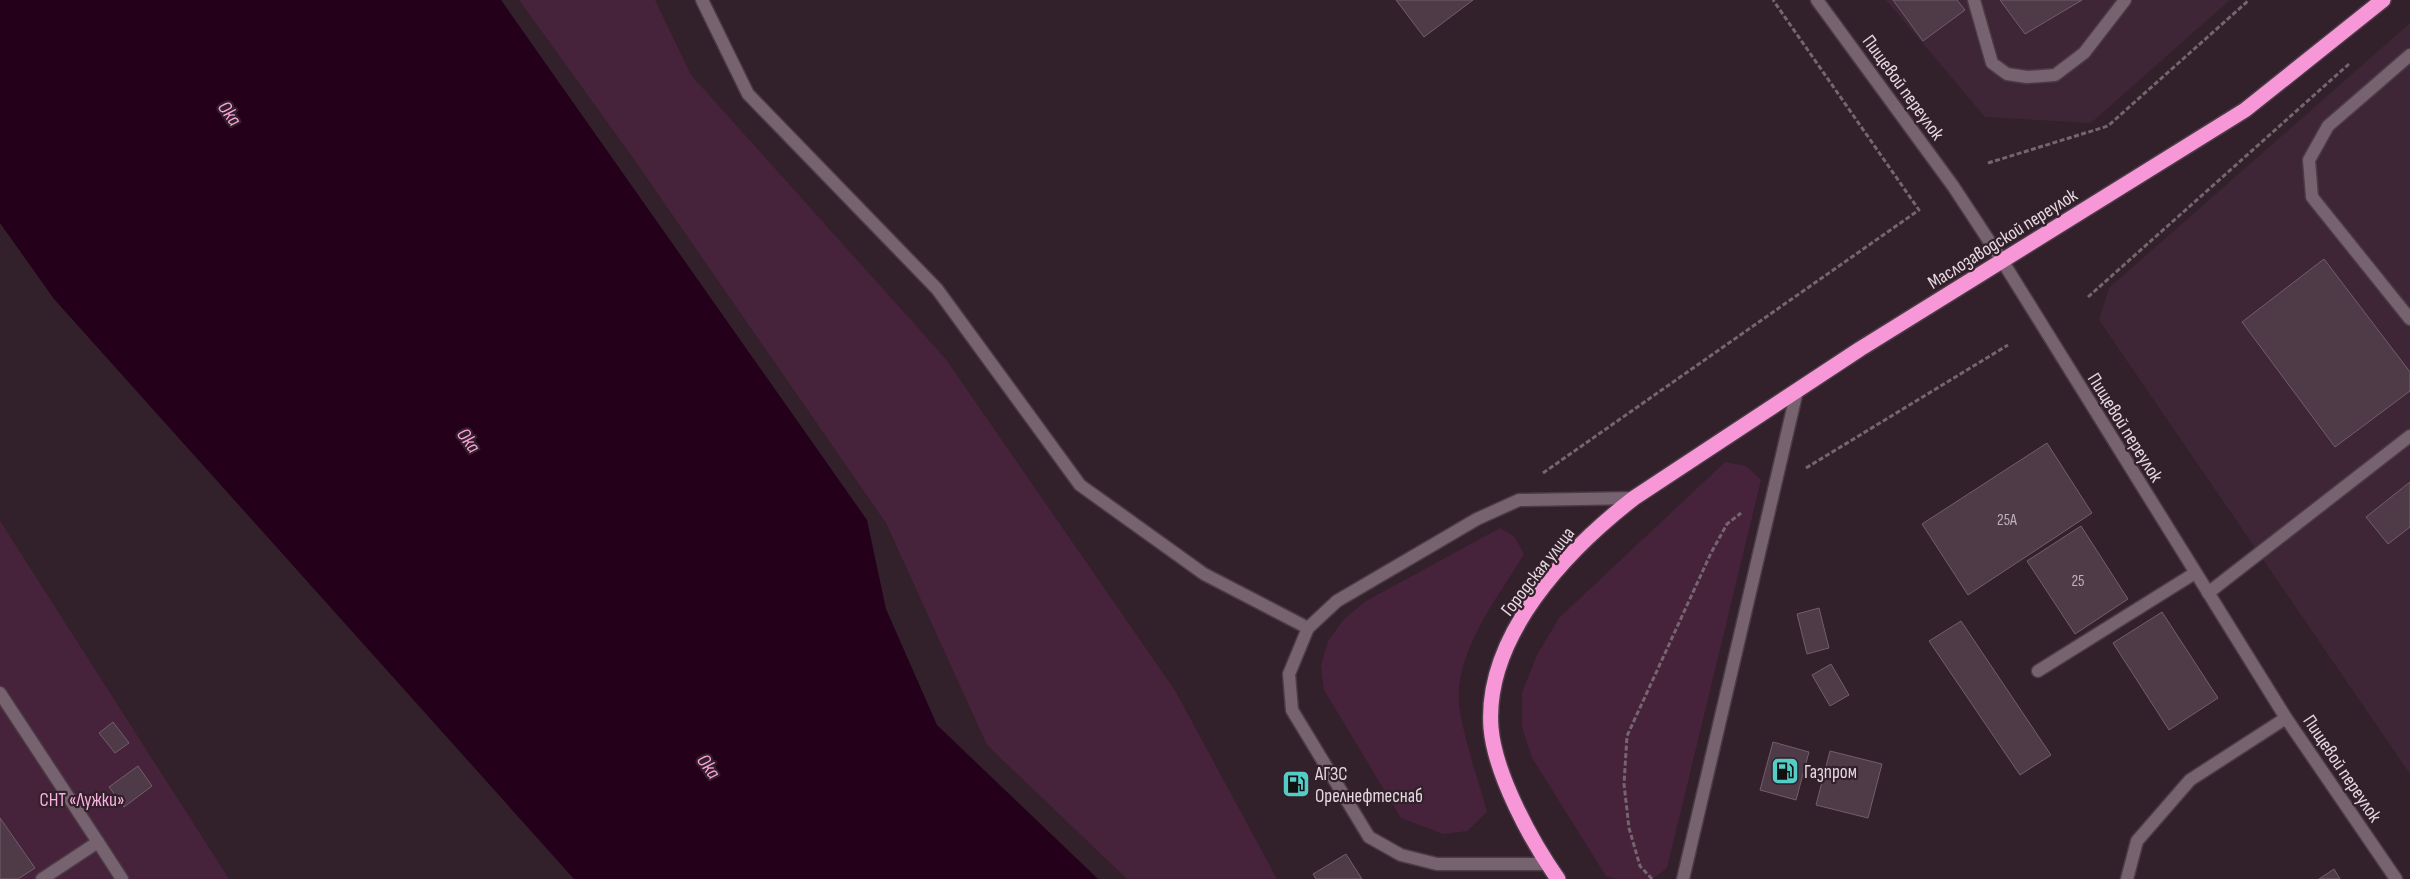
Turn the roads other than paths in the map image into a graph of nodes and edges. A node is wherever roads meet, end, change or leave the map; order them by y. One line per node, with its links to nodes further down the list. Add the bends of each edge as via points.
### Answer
1 (702, 0): 14 (street, via 748,94 937,289 1080,485 1204,574)
2 (1817, 0): 7 (street, Пищевой переулок, via 1953,186)
3 (1974, 0): 4 (street, via 1992,63 2006,74 2027,77 2055,75 2084,53)
4 (2125, 0)
5 (2383, 0): 7 (highway, Маслозаводской переулок, via 2245,110)
6 (2410, 55): 8 (street, via 2328,126 2309,160 2312,197)
7 (2003, 262): 9 (highway, Маслозаводской переулок); 12 (street, Пищевой переулок)
8 (2410, 319)
9 (1798, 390): 11 (highway, Маслозаводской переулок); 23 (street)
10 (2410, 436): 13 (street)
11 (1634, 498): 14 (street, via 1519,500 1477,519 1337,601); 19 (highway, Городская улица, via 1603,522 1564,562 1518,622 1494,680 1491,728 1502,775)
12 (2196, 573): 13 (street, Пищевой переулок); 15 (street)
13 (2208, 593): 17 (street, Пищевой переулок)
14 (1308, 628): 19 (street, via 1289,674 1292,710 1369,837 1400,855 1437,864)
15 (2038, 671)
16 (0, 693): 18 (street)
17 (2286, 718): 24 (street, via 2190,780 2137,841); 25 (street, Пищевой переулок)
18 (98, 842): 20 (street); 21 (street)
19 (1548, 864): 22 (highway, Городская улица)
20 (42, 879)
21 (122, 879)
22 (1558, 879)
23 (1683, 879)
24 (2127, 879)
25 (2396, 879)

